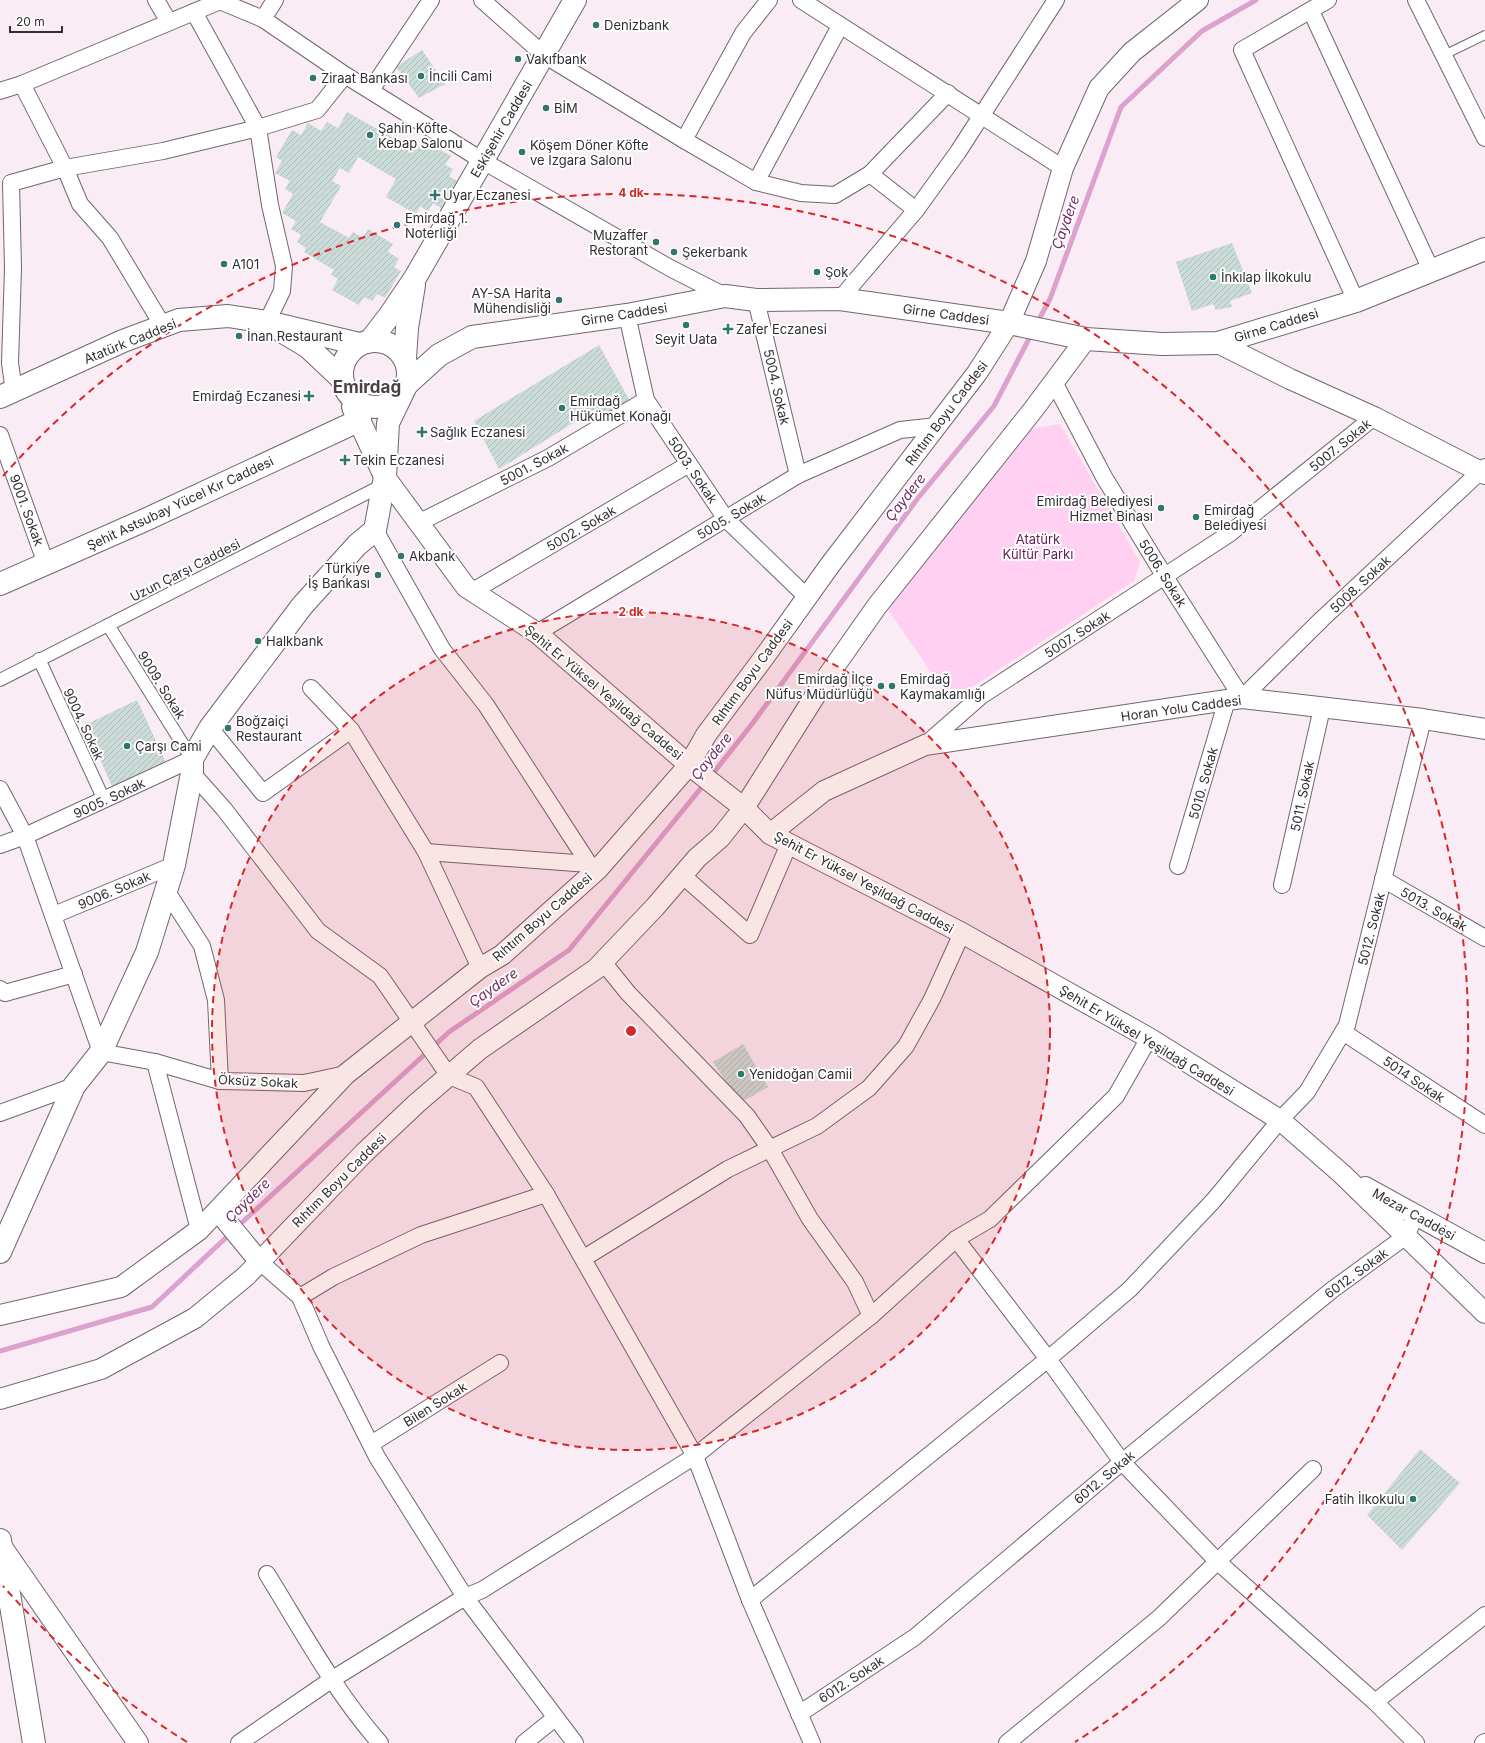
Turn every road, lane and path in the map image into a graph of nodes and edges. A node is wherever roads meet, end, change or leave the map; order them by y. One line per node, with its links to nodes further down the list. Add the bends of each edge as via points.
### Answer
1 (156, 0): 15 (street)
2 (275, 0): 14 (street)
3 (431, 0): 22 (street)
4 (482, 0): 18 (street)
5 (575, 0): 18 (main road, Eskişehir Caddesi)
6 (769, 0): 28 (street, via 743,33)
7 (801, 0): 16 (street)
8 (1056, 0): 25 (street)
9 (1198, 0): 31 (street, Rıhtım Boyu Caddesi, via 1132,52 1099,88)
10 (1328, 0): 12 (street)
11 (1416, 0): 19 (street)
12 (1311, 11): 37 (street); 43 (street, via 1242,50)
13 (194, 12): 14 (street, via 220,1); 15 (street); 26 (street)
14 (263, 19): 20 (street)
15 (169, 22): 21 (street)
16 (840, 26): 24 (street); 33 (street)
17 (1485, 35): 19 (lane)
18 (544, 55): 28 (street); 29 (main road, Eskişehir Caddesi)
19 (1444, 55): 27 (street)
20 (345, 75): 22 (street); 26 (street, via 316,110)
21 (22, 84): 23 (street); 30 (street)
22 (371, 90): 29 (street)
23 (0, 91)
24 (948, 94): 25 (street); 32 (street)
25 (982, 116): 31 (street); 35 (street)
26 (258, 128): 30 (street, via 163,151); 45 (street, via 270,205 284,266 282,291)
27 (1485, 138)
28 (684, 140): 33 (street)
29 (482, 162): 38 (main road, Eskişehir Caddesi); 40 (street, via 670,268)
30 (65, 168): 34 (street); 47 (street, via 80,204 110,238)
31 (1063, 168): 46 (street, Rıhtım Boyu Caddesi, via 1036,261)
32 (870, 174): 33 (street, via 835,195 801,193); 35 (street)
33 (756, 182)
34 (6, 183): 39 (street)
35 (916, 210): 41 (street)
36 (1485, 249): 37 (main road, Girne Caddesi)
37 (1431, 270): 43 (main road, Girne Caddesi)
38 (415, 278): 49 (main road, Eskişehir Caddesi, via 390,315); 51 (main road, Eskişehir Caddesi, via 406,328)
39 (6, 292): 55 (street, via 10,363)
40 (725, 296): 42 (main road, Girne Caddesi); 44 (main road, Girne Caddesi)
41 (840, 299): 42 (main road, Girne Caddesi); 46 (main road, Girne Caddesi)
42 (756, 300): 63 (street, 5004. Sokak)
43 (1356, 301): 50 (main road, Girne Caddesi)
44 (627, 315): 54 (main road, Girne Caddesi, via 472,337 439,355); 56 (street, 5003. Sokak)
45 (267, 322): 47 (main road, Atatürk Caddesi, via 228,316 179,320); 49 (main road, Atatürk Caddesi); 53 (main road, Atatürk Caddesi, via 308,347)
46 (1009, 322): 48 (main road, Girne Caddesi); 59 (street, Rıhtım Boyu Caddesi, via 977,373)
47 (163, 326): 55 (main road, Atatürk Caddesi, via 123,341)
48 (1077, 338): 50 (main road, Girne Caddesi, via 1162,344); 52 (street, Rıhtım Boyu Caddesi)
49 (364, 343): 51 (main road, via 380,341 390,344); 53 (main road, via 351,350 345,359 342,369)
50 (1218, 343): 57 (street)
51 (405, 358): 54 (main road, via 408,366)
52 (1054, 382): 69 (street, 5006. Sokak, via 1104,477); 89 (street, Rıhtım Boyu Caddesi, via 877,606 826,677)
53 (344, 384): 54 (main road, via 351,398 374,407 387,405); 58 (main road)
54 (405, 389): 64 (main road, via 388,423)
55 (7, 394)
56 (646, 400): 61 (street, 5003. Sokak); 66 (street, 5001. Sokak, via 548,458)
57 (1374, 418): 62 (street); 69 (street, 5007. Sokak, via 1229,534)
58 (360, 420): 64 (main road); 68 (main road, Şehit Astsubay Yücel Kır Caddesi)
59 (937, 426): 63 (street, 5005. Sokak, via 900,430); 72 (street, Rıhtım Boyu Caddesi)
60 (0, 435): 68 (street, 9001. Sokak)
61 (689, 464): 65 (street, 5003. Sokak); 71 (street, 5002. Sokak)
62 (1484, 471): 78 (street, 5008. Sokak)
63 (798, 475): 65 (street, 5005. Sokak)
64 (384, 481): 66 (street, Şehit Er Yüksel Yeşildağ Caddesi); 67 (main road); 73 (street, Uzun Çarşı Caddesi)
65 (726, 519): 72 (street, 5003. Sokak); 74 (street, 5005. Sokak)
66 (418, 523): 71 (street, Şehit Er Yüksel Yeşildağ Caddesi, via 466,587)
67 (375, 530): 81 (main road, via 357,545 302,606); 96 (street, via 442,650 486,705)
68 (46, 564): 70 (main road, Şehit Astsubay Yücel Kır Caddesi)
69 (1165, 578): 78 (street, 5006. Sokak); 84 (street, 5007. Sokak, via 981,696)
70 (0, 584)
71 (473, 591): 74 (street, Şehit Er Yüksel Yeşildağ Caddesi)
72 (807, 597): 85 (street, Rıhtım Boyu Caddesi, via 706,734)
73 (108, 625): 75 (street, Uzun Çarşı Caddesi); 86 (street, 9009. Sokak)
74 (537, 633): 85 (street, Şehit Er Yüksel Yeşildağ Caddesi)
75 (39, 660): 76 (street, Uzun Çarşı Caddesi); 88 (street, 9004. Sokak)
76 (0, 680)
77 (311, 688): 82 (street)
78 (1234, 699): 79 (street, Horan Yolu Caddesi); 84 (street, Horan Yolu Caddesi); 97 (street, 5010. Sokak)
79 (1322, 708): 80 (street, Horan Yolu Caddesi); 100 (street, 5011. Sokak)
80 (1423, 719): 83 (street, Horan Yolu Caddesi); 99 (street, 5012. Sokak)
81 (210, 728): 82 (street, via 263,793); 86 (main road)
82 (351, 730): 94 (street)
83 (1485, 730)
84 (925, 745): 90 (street, 5007. Sokak, via 824,791)
85 (689, 765): 89 (street, Şehit Er Yüksel Yeşildağ Caddesi); 96 (street, Rıhtım Boyu Caddesi)
86 (192, 766): 88 (street, 9005. Sokak); 95 (main road); 109 (street, via 318,931 380,976)
87 (0, 788): 91 (street)
88 (104, 800): 91 (street, 9005. Sokak)
89 (744, 808): 90 (street, Şehit Er Yüksel Yeşildağ Caddesi); 98 (street, Rıhtım Boyu Caddesi, via 720,838)
90 (770, 834): 92 (street, Şehit Er Yüksel Yeşildağ Caddesi)
91 (25, 836): 93 (street, 9005. Sokak); 102 (street)
92 (789, 844): 98 (street, via 750,935); 103 (street, Şehit Er Yüksel Yeşildağ Caddesi)
93 (0, 845)
94 (426, 852): 96 (street); 106 (street)
95 (174, 865): 101 (main road); 102 (street, 9006. Sokak)
96 (593, 866): 106 (street, Rıhtım Boyu Caddesi, via 502,955)
97 (1178, 866)
98 (682, 875): 105 (street, Rıhtım Boyu Caddesi)
99 (1383, 879): 104 (street, 5013. Sokak); 110 (street, 5012. Sokak, via 1347,1025)
100 (1282, 885)
101 (166, 890): 112 (main road, via 147,952); 116 (street, via 202,946 216,1000)
102 (54, 915): 107 (street)
103 (962, 933): 111 (street, Şehit Er Yüksel Yeşildağ Caddesi); 121 (street, via 932,999 906,1046 869,1088 817,1126)
104 (1485, 938)
105 (603, 962): 115 (street, Rıhtım Boyu Caddesi, via 480,1049); 121 (street, via 628,993 747,1116)
106 (480, 968): 109 (street, Rıhtım Boyu Caddesi)
107 (74, 974): 108 (street); 112 (street)
108 (2, 993)
109 (410, 1022): 114 (street, Rıhtım Boyu Caddesi); 115 (street)
110 (1343, 1032): 119 (street, 5012. Sokak, via 1307,1092); 120 (street, 5014 Sokak)
111 (1149, 1038): 119 (street, Şehit Er Yüksel Yeşildağ Caddesi); 128 (street, via 1116,1096 990,1220)
112 (101, 1052): 113 (street, Öksüz Sokak); 117 (main road)
113 (155, 1062): 116 (street, Öksüz Sokak); 126 (street)
114 (346, 1074): 116 (street, Öksüz Sokak, via 304,1083); 124 (street, Rıhtım Boyu Caddesi)
115 (449, 1076): 123 (street, via 476,1087); 132 (street, Rıhtım Boyu Caddesi, via 364,1153)
116 (220, 1081)
117 (74, 1086): 118 (street); 129 (main road)
118 (0, 1113)
119 (1280, 1120): 122 (street, Şehit Er Yüksel Yeşildağ Caddesi); 137 (street, 5012. Sokak, via 1214,1200 1130,1289)
120 (1485, 1125)
121 (770, 1149): 131 (street, via 728,1169); 136 (street, via 810,1219 855,1282)
122 (1342, 1174): 125 (street, Mezar Caddesi); 127 (street)
123 (546, 1194): 131 (street); 133 (street, via 421,1235 333,1277)
124 (218, 1211): 126 (street, Rıhtım Boyu Caddesi); 132 (street)
125 (1416, 1215): 127 (street); 130 (street, Mezar Caddesi)
126 (199, 1230): 135 (street, Rıhtım Boyu Caddesi, via 121,1287)
127 (1406, 1236): 134 (street); 142 (street, 6012. Sokak, via 1332,1290)
128 (956, 1239): 136 (street); 137 (street)
129 (0, 1252)
130 (1485, 1253)
131 (584, 1258): 141 (street)
132 (259, 1261): 133 (street); 139 (street, Rıhtım Boyu Caddesi, via 246,1276 195,1318 101,1369)
133 (300, 1297): 140 (street, via 321,1346)
134 (1485, 1313)
135 (0, 1315)
136 (871, 1316): 141 (street)
137 (1048, 1359): 142 (street); 148 (street, 5012. Sokak)
138 (500, 1363): 140 (street, Bilen Sokak)
139 (0, 1399)
140 (371, 1444): 147 (street)
141 (695, 1456): 147 (street, via 482,1590); 148 (street)
142 (1122, 1462): 145 (street); 152 (street, 6012. Sokak, via 915,1637)
143 (1313, 1469): 145 (street)
144 (1, 1543): 154 (main road); 155 (street)
145 (1218, 1562): 151 (street); 161 (street, via 1159,1618)
146 (268, 1574): 150 (street)
147 (465, 1597): 150 (street); 153 (street)
148 (750, 1600): 152 (street)
149 (1485, 1615): 151 (street)
150 (331, 1680): 156 (street); 157 (street, via 358,1718)
151 (1375, 1702): 162 (street)
152 (799, 1714): 160 (street)
153 (555, 1718): 158 (street); 159 (street)
154 (34, 1743)
155 (138, 1743)
156 (239, 1743)
157 (380, 1743)
158 (524, 1743)
159 (575, 1743)
160 (812, 1743)
161 (1007, 1743)
162 (1416, 1743)

